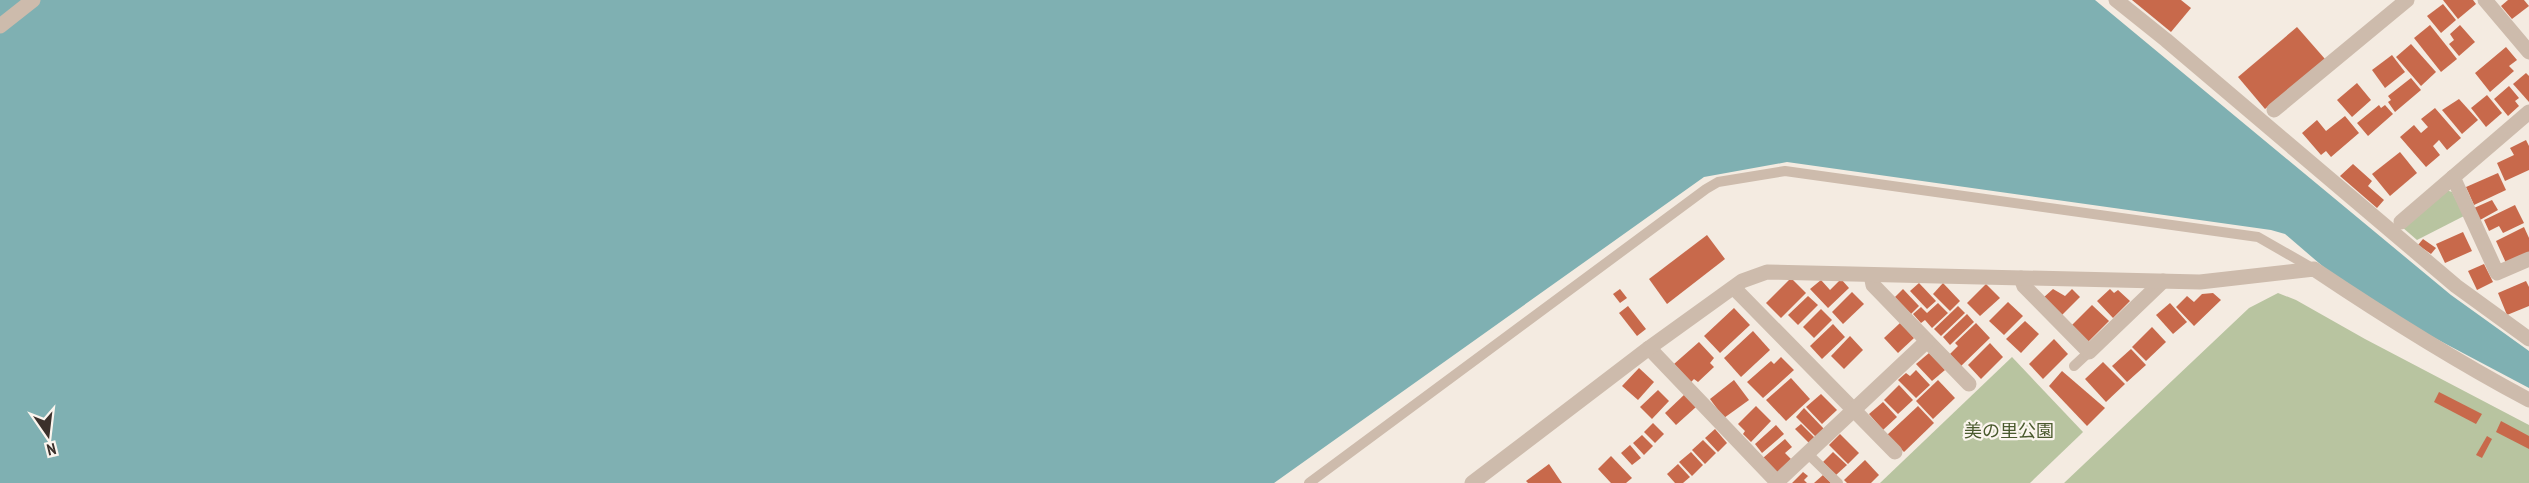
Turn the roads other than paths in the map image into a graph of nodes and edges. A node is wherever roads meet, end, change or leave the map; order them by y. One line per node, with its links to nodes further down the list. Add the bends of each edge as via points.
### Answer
1 (33, 0): 5 (street)
2 (2116, 0): 17 (street, via 2456,286)
3 (2407, 0): 7 (street)
4 (2485, 0): 6 (street)
5 (0, 26)
6 (2529, 52)
7 (2274, 110)
8 (2528, 117): 9 (street)
9 (2453, 177): 10 (street); 11 (street, via 2497,273)
10 (2401, 222)
11 (2529, 259)
12 (2314, 269): 15 (street, via 2200,282); 23 (street, via 2393,323); 27 (lane, via 2258,237 1785,171 1718,183)
13 (1871, 275): 14 (street); 16 (street, via 1767,272); 18 (street, via 1873,285)
14 (2021, 278): 15 (street); 20 (street, via 2024,286)
15 (2163, 281): 20 (street)
16 (1734, 288): 19 (street); 24 (street)
17 (2529, 339)
18 (1927, 341): 22 (street); 24 (street)
19 (1649, 348): 28 (street); 29 (street)
20 (2089, 352): 21 (lane)
21 (2074, 366)
22 (1969, 384)
23 (2529, 400)
24 (1854, 411): 25 (street); 26 (street)
25 (1895, 452)
26 (1808, 454): 29 (street); 30 (lane)
27 (1309, 483)
28 (1472, 483)
29 (1777, 483)
30 (1838, 483)

